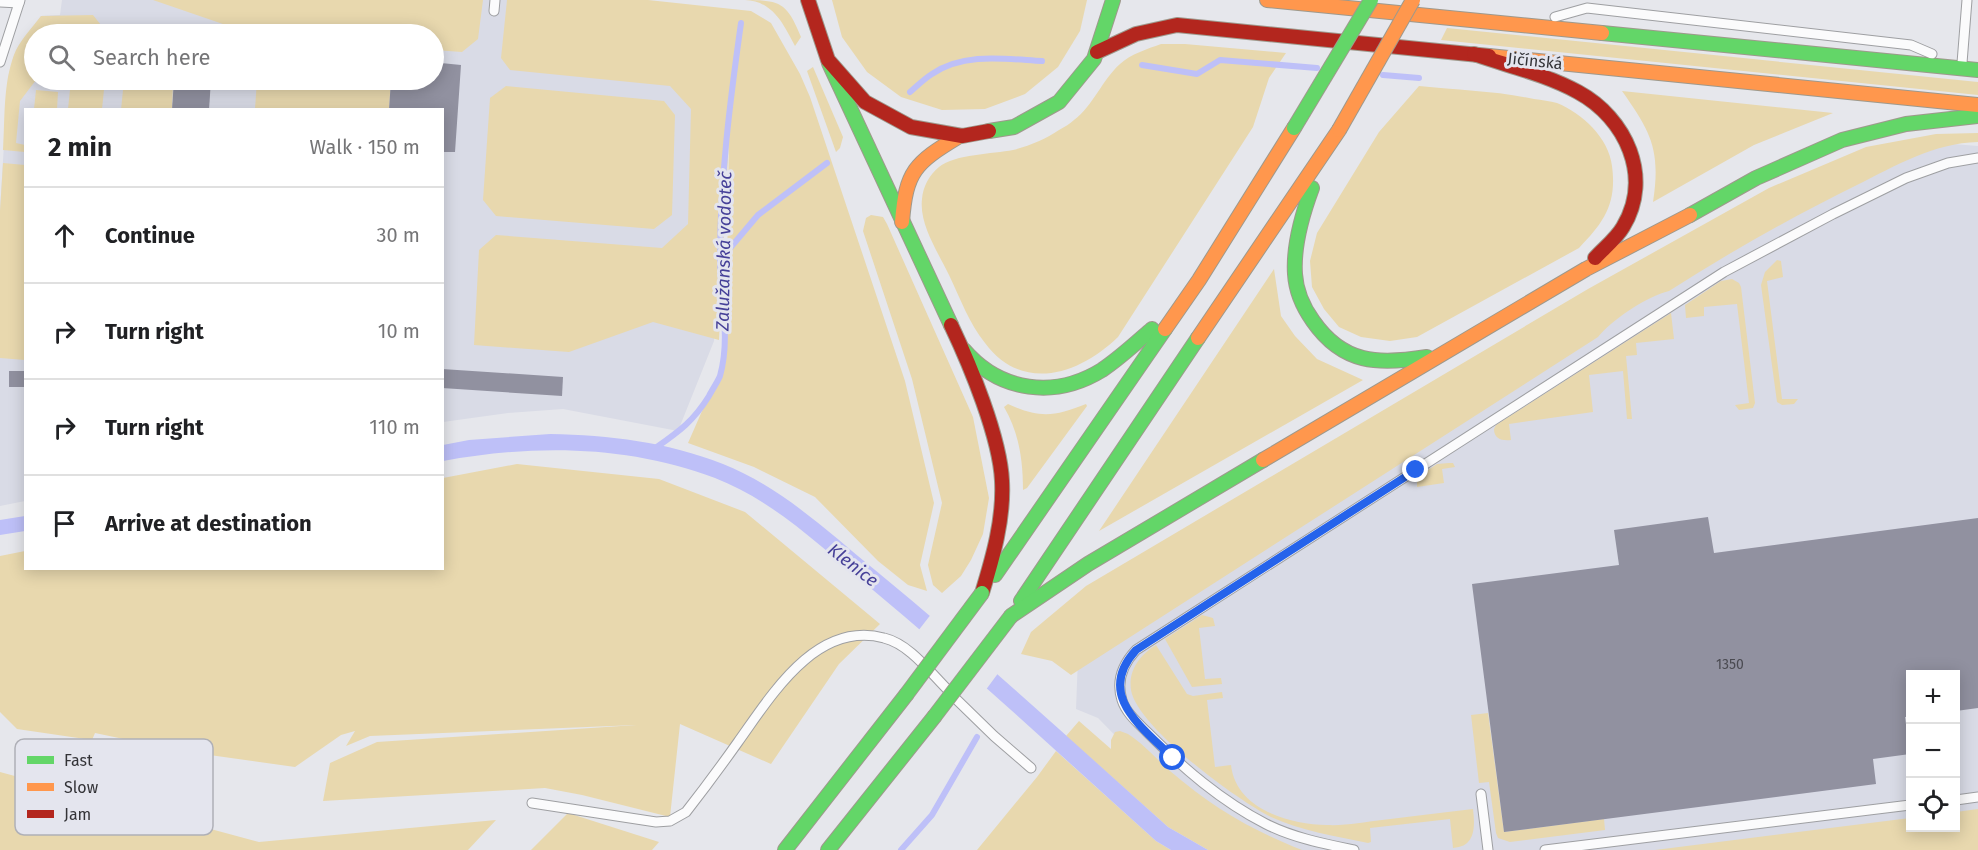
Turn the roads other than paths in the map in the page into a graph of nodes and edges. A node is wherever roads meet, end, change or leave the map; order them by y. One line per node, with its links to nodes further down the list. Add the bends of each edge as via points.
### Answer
1 (495, 0): 10 (lane)
2 (807, 0): 15 (main road, Jičínská, via 814,31)
3 (1113, 0): 12 (main road, Jičínská)
4 (1267, 0): 11 (main road)
5 (1371, 0): 25 (main road, bridge)
6 (1413, 0): 20 (main road, bridge)
7 (1967, 0): 16 (lane)
8 (20, 1): 9 (lane); 14 (lane)
9 (0, 2)
10 (494, 11)
11 (1524, 25): 16 (main road); 16 (lane, via 1587,8 1911,45)
12 (1098, 52): 13 (main road, Jičínská, via 1137,33 1177,25); 21 (main road, Jičínská, via 1073,87 1040,115 1001,131)
13 (1474, 54): 18 (main road, Jičínská); 24 (main road, via 1580,93 1622,131 1634,159 1635,196 1623,228)
14 (0, 62)
15 (829, 63): 21 (main road, Jičínská, via 862,102 884,116 924,132); 23 (main road)
16 (1962, 68): 17 (main road)
17 (1978, 70)
18 (1978, 105)
19 (1978, 116): 24 (main road, via 1906,124 1842,140 1756,178 1676,224)
20 (1339, 130): 27 (main road, via 1315,178 1300,229 1296,283 1304,306 1331,344 1352,357 1400,362); 29 (main road)
21 (958, 137): 23 (main road, via 914,167 904,194)
22 (1978, 158): 38 (lane, via 1948,162 1906,178 1724,272 1136,650 1127,660 1120,688 1129,713 1199,780 1269,825)
23 (902, 222): 26 (main road)
24 (1586, 268): 27 (main road)
25 (1199, 280): 26 (main road, via 1154,328 1109,365 1084,379 1053,388 1024,386 998,378 976,364); 28 (main road)
26 (960, 344): 28 (main road, via 989,423 1002,479 997,541)
27 (1440, 354): 29 (main road, via 1088,564)
28 (982, 593): 36 (main road, bridge)
29 (1011, 616): 37 (main road, bridge)
30 (1031, 768): 34 (lane, via 907,649 885,638 862,634 841,638 809,655 775,690 686,812 670,821)
31 (1481, 794): 39 (lane)
32 (1978, 797): 33 (lane)
33 (1960, 799)
34 (532, 803)
35 (1906, 807): 40 (lane)
36 (785, 850)
37 (828, 850)
38 (1354, 850)
39 (1488, 850)
40 (1545, 850)

